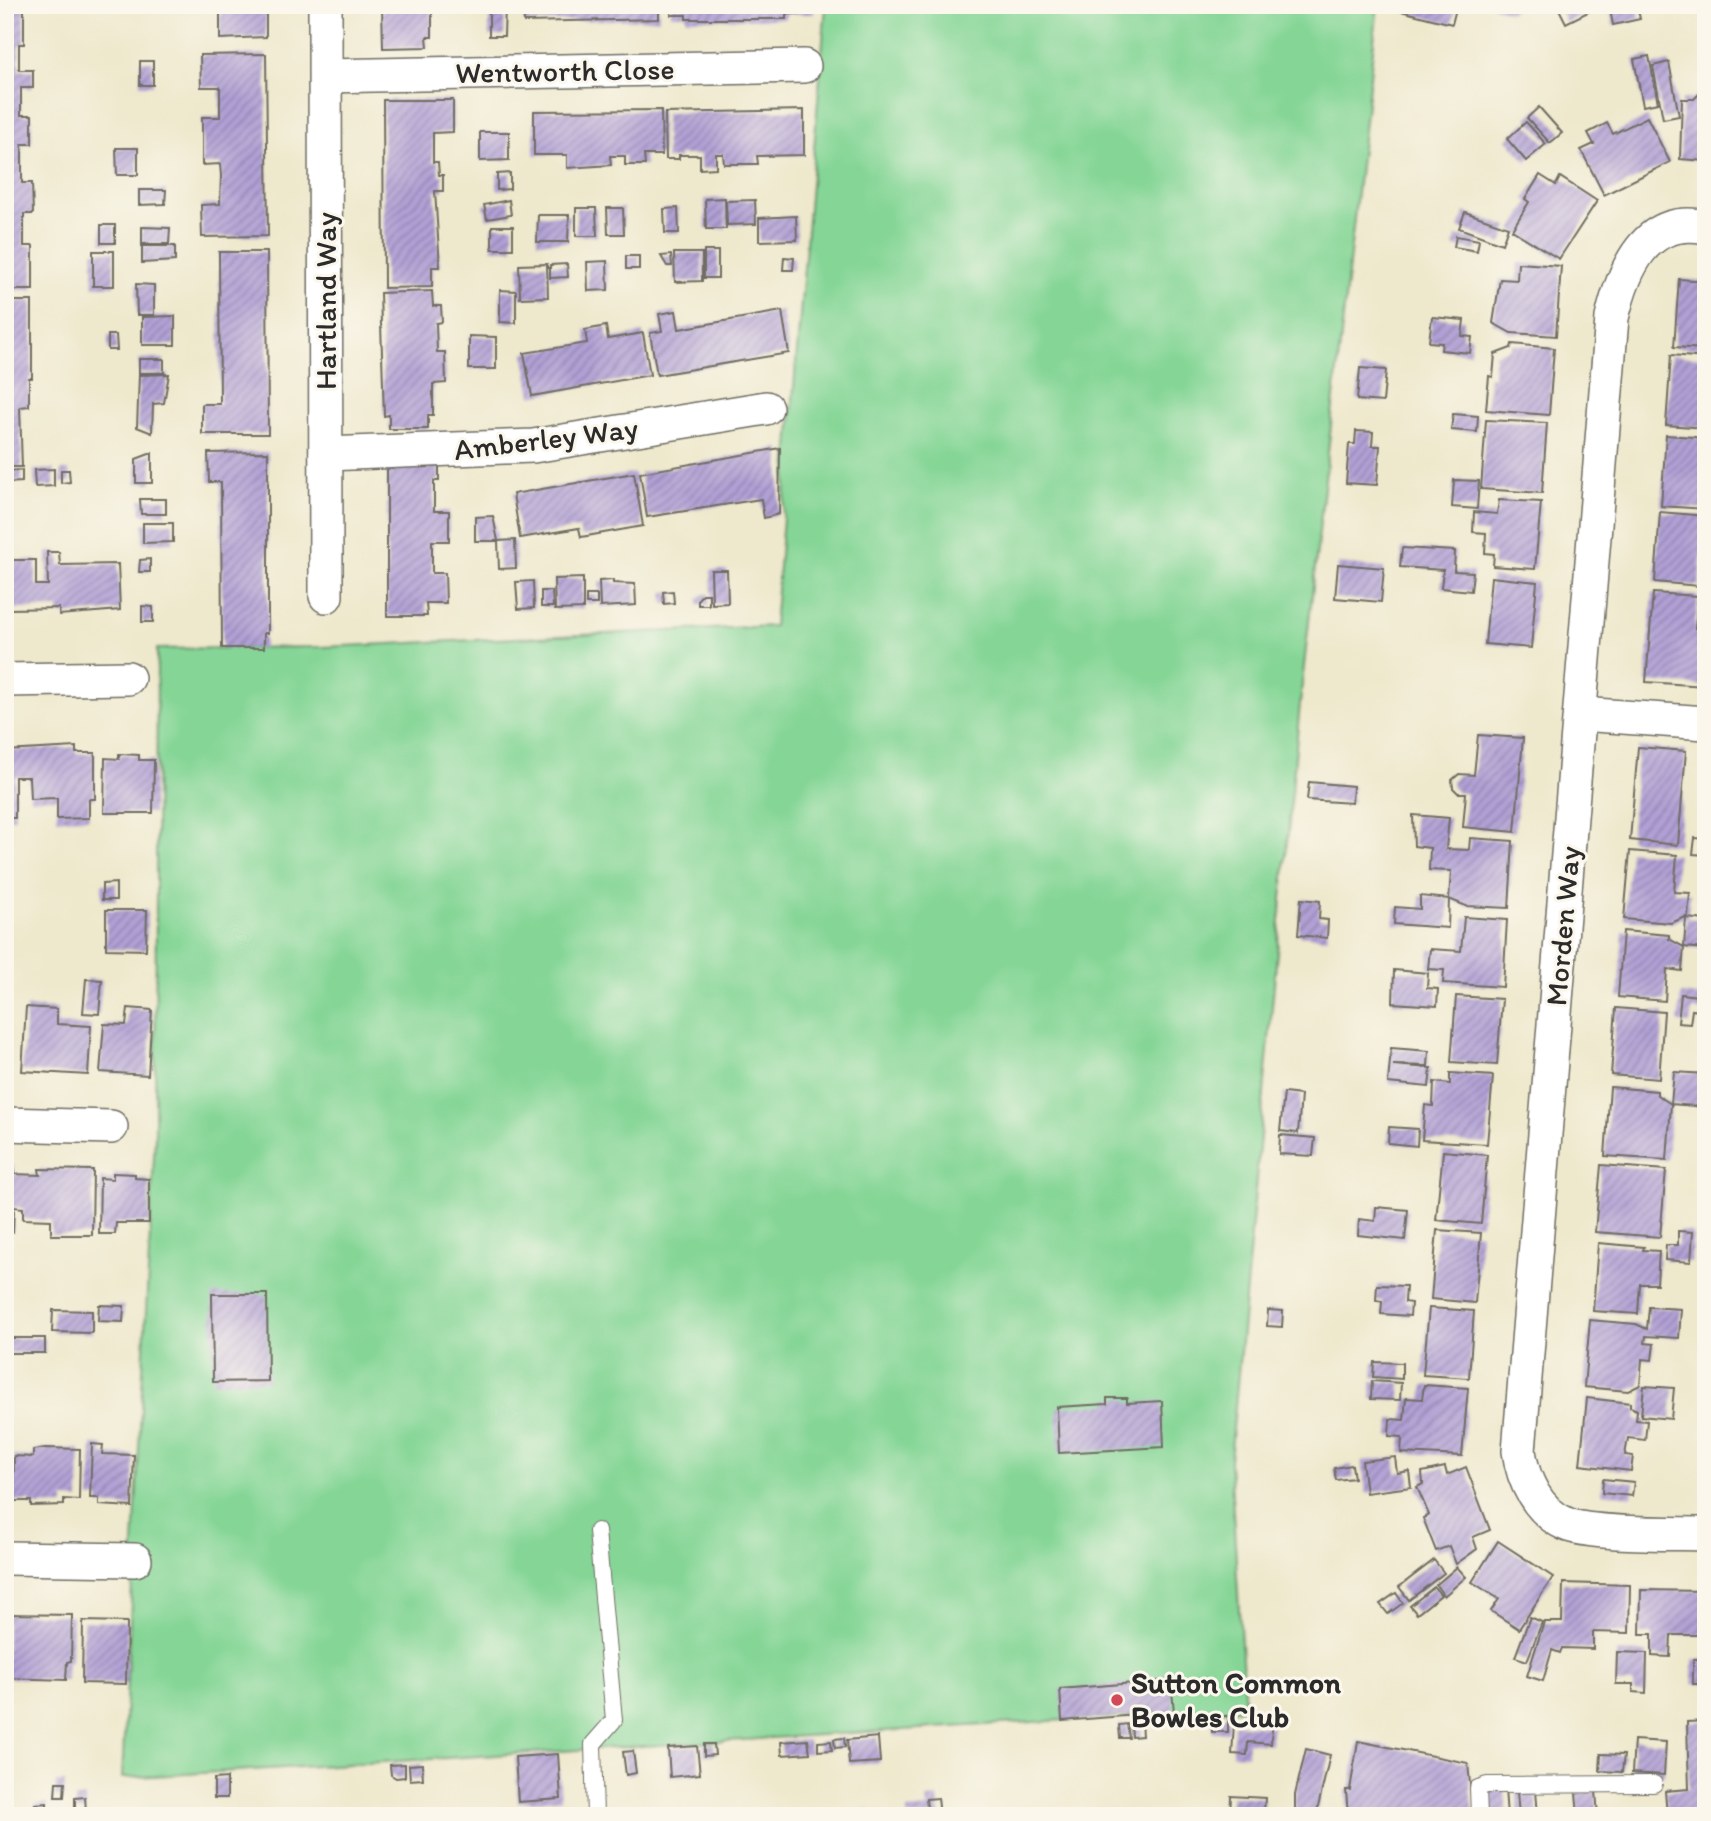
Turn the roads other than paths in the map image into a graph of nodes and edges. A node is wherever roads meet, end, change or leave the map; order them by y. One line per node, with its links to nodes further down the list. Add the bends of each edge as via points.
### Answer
1 (325, 5): 3 (street, Hartland Way)
2 (804, 66): 3 (street, Wentworth Close)
3 (326, 76): 6 (street, Hartland Way)
4 (1706, 227): 10 (street, Morden Way, via 1691,224 1664,230 1626,267 1617,296)
5 (766, 408): 6 (street, Amberley Way, via 533,446)
6 (326, 454): 7 (street, Hartland Way)
7 (326, 596)
8 (128, 678): 9 (street)
9 (5, 680)
10 (1581, 714): 11 (street); 15 (street, Morden Way, via 1520,1420 1522,1474 1534,1497 1567,1524)
11 (1706, 723)
12 (5, 1124): 13 (street)
13 (111, 1127)
14 (597, 1531): 19 (lane, via 614,1720 593,1744)
15 (1706, 1534)
16 (5, 1558): 17 (street)
17 (135, 1560)
18 (1654, 1784): 20 (lane, via 1487,1785 1479,1788)
19 (595, 1816)
20 (1479, 1816)

